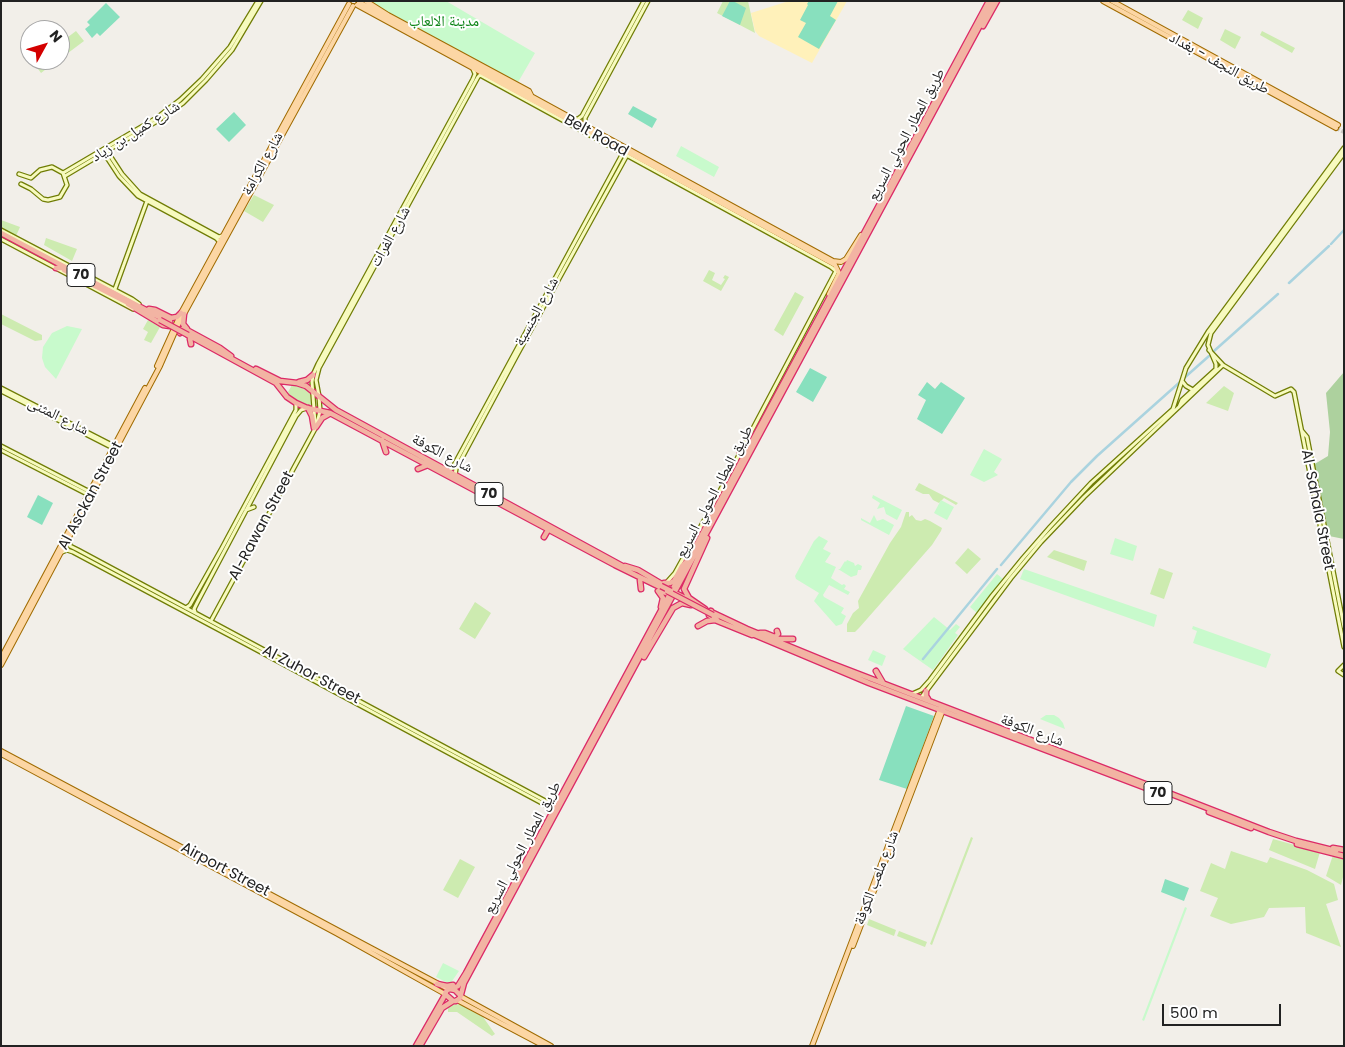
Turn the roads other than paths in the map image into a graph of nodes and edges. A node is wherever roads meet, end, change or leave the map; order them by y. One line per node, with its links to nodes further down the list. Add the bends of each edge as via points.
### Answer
1 (258, 1): 10 (main road)
2 (261, 1): 10 (main road)
3 (644, 1): 12 (main road)
4 (648, 1): 12 (main road)
5 (993, 1): 19 (highway, طريق المطار الحولي السريع); 19 (highway, طريق المطار الحولي السريع, via 984,7)
6 (1103, 1): 14 (main road, طريق النجف - بغداد)
7 (1112, 1): 21 (main road)
8 (355, 3): 9 (main road, شارع الكرامة); 9 (main road, via 356,7); 11 (main road); 11 (main road, Belt Road); 16 (main road, Belt Road, via 404,32)
9 (348, 10): 47 (main road, شارع الكرامة)
10 (252, 14): 28 (main road, شارع كميل بن زياد, via 240,37 220,63)
11 (401, 23): 16 (main road, Belt Road); 18 (main road)
12 (632, 28): 15 (main road)
13 (1155, 33): 14 (main road)
14 (1162, 33): 21 (main road, طريق النجف - بغداد)
15 (630, 34): 29 (main road); 29 (main road)
16 (430, 42): 17 (main road, Belt Road)
17 (436, 46): 18 (main road, Belt Road); 20 (main road, Belt Road, via 452,59)
18 (459, 55): 23 (main road, Belt Road); 27 (main road, via 529,91)
19 (956, 66): 22 (highway, طريق المطار الحولي السريع)
20 (473, 68): 23 (main road, Belt Road); 25 (main road)
21 (1230, 68): 32 (main road)
22 (953, 73): 53 (highway, طريق المطار الحولي السريع, via 921,122); 91 (highway, طريق المطار الحولي السريع)
23 (485, 75): 24 (main road, Belt Road); 25 (main road); 26 (main road)
24 (494, 78): 26 (main road, Belt Road); 27 (main road, Belt Road)
25 (475, 79): 38 (main road, شارع الفرات); 38 (main road, شارع الفرات, via 437,141)
26 (516, 93): 30 (main road, Belt Road)
27 (532, 96): 30 (main road, Belt Road)
28 (168, 112): 34 (main road, شارع كميل بن زياد); 37 (main road, شارع كميل بن زياد)
29 (586, 112): 30 (main road); 31 (main road)
30 (571, 122): 31 (main road, Belt Road); 36 (main road, Belt Road)
31 (585, 125): 40 (main road, Belt Road)
32 (1337, 126)
33 (1344, 148): 76 (main road)
34 (106, 152): 37 (main road, شارع كميل بن زياد); 42 (main road)
35 (1344, 152): 77 (main road, via 1215,328 1208,340)
36 (625, 153): 40 (main road, Belt Road); 48 (main road); 112 (main road, شارع الجنسية)
37 (94, 156): 44 (main road, شارع كميل بن زياد)
38 (431, 160): 39 (main road, شارع الفرات)
39 (428, 166): 70 (main road, شارع الفرات); 70 (main road, شارع الفرات, via 417,178)
40 (661, 168): 41 (main road, Belt Road)
41 (667, 172): 46 (main road, Belt Road); 50 (main road, Belt Road, via 725,199)
42 (119, 173): 49 (main road, via 131,190); 52 (main road, via 140,194)
43 (19, 174): 44 (main road, via 33,178 48,166)
44 (64, 174): 45 (main road, via 67,185 64,193 52,200 43,199)
45 (21, 184)
46 (692, 188): 48 (main road); 50 (main road, Belt Road)
47 (248, 193): 56 (main road, شارع الكرامة); 62 (main road, شارع الكرامة)
48 (699, 195): 54 (main road)
49 (146, 201): 52 (main road); 64 (main road)
50 (742, 213): 51 (main road, Belt Road)
51 (748, 216): 53 (main road, Belt Road, via 824,253 833,261 844,261 848,257); 54 (main road, Belt Road)
52 (181, 218): 56 (main road); 57 (main road)
53 (872, 218): 71 (highway, طريق المطار الحولي السريع)
54 (762, 228): 58 (main road, Belt Road)
55 (1, 234): 59 (main road); 60 (main road); 61 (highway, 70)
56 (223, 236): 57 (main road, شارع الكرامة)
57 (220, 242): 62 (main road, شارع الكرامة)
58 (804, 250): 71 (main road, Belt Road, via 835,265 839,271); 109 (main road, via 836,272)
59 (64, 263): 61 (highway); 64 (main road)
60 (56, 268): 61 (highway); 63 (main road)
61 (64, 268): 63 (highway, 70); 65 (highway, 70)
62 (198, 285): 69 (main road, شارع الكرامة)
63 (93, 287): 65 (highway, 70); 68 (main road)
64 (114, 289): 66 (main road)
65 (127, 302): 66 (highway); 68 (highway); 75 (highway, 70, bridge)
66 (139, 304): 67 (highway)
67 (149, 309): 68 (highway, via 170,320 171,325 164,325); 69 (highway, via 171,318)
68 (136, 310)
69 (182, 314): 73 (main road, شارع الكرامة); 75 (highway)
70 (346, 316): 72 (main road, شارع الفرات)
71 (817, 321): 91 (highway, طريق المطار الحولي السريع)
72 (343, 322): 84 (main road, شارع الفرات); 87 (main road, شارع الفرات, via 319,368)
73 (177, 324): 74 (main road, Al Asckan Street)
74 (176, 331): 75 (highway); 75 (highway, via 183,328); 79 (main road, Al Asckan Street); 79 (main road, Al Asckan Street, via 168,334)
75 (189, 336): 78 (highway, 70)
76 (1198, 348): 77 (main road); 85 (main road)
77 (1209, 349): 82 (main road); 90 (main road, via 1217,367)
78 (231, 357): 81 (highway, 70); 86 (highway, 70, via 277,380)
79 (161, 360): 80 (main road, Al Asckan Street)
80 (159, 365): 100 (main road, Al Asckan Street, via 149,377); 116 (main road, Al Asckan Street)
81 (242, 365): 83 (highway); 92 (highway, 70, via 276,383)
82 (1223, 366): 96 (main road); 132 (main road, Al-Sahala Street, via 1275,396 1293,390)
83 (239, 370)
84 (313, 375): 86 (highway, via 303,382); 88 (main road, شارع الفرات)
85 (1182, 380): 90 (main road); 117 (main road, via 1172,409)
86 (293, 383): 88 (highway, 70); 92 (highway, via 287,388)
87 (317, 387): 88 (main road); 93 (main road, شارع الفرات)
88 (312, 389): 93 (highway, 70); 97 (main road, شارع الفرات)
89 (1, 390): 106 (main road, شارع المثنى)
90 (1193, 390): 96 (main road)
91 (780, 394): 105 (highway, طريق المطار الحولي السريع); 123 (highway, طريق المطار الحولي السريع)
92 (286, 395): 94 (highway, 70)
93 (320, 396): 97 (main road, شارع الفرات); 114 (highway, شارع الكوفة / 70, via 336,410)
94 (296, 403): 95 (highway, 70); 110 (main road, via 296,410)
95 (307, 408): 97 (highway, 70); 101 (highway); 110 (main road, via 296,416)
96 (1178, 409): 117 (main road)
97 (317, 411): 99 (highway, شارع الكوفة / 70); 101 (main road, Al-Rawan Street)
98 (129, 412): 100 (main road)
99 (330, 413): 101 (highway); 104 (highway, شارع الكوفة / 70)
100 (130, 417): 102 (main road, Al Asckan Street)
101 (314, 429): 145 (main road, Al-Rawan Street)
102 (122, 430): 103 (main road); 106 (main road, Al Asckan Street)
103 (117, 434)
104 (382, 440): 108 (highway); 111 (highway, شارع الكوفة / 70)
105 (753, 440): 109 (highway); 129 (highway, طريق المطار الحولي السريع)
106 (113, 447): 116 (main road, Al Asckan Street)
107 (1, 448): 116 (main road)
108 (386, 452)
109 (740, 452): 134 (main road, via 675,574)
110 (273, 455): 118 (main road); 120 (main road)
111 (428, 465): 113 (highway); 115 (highway, شارع الكوفة / 70)
112 (455, 468): 114 (main road, شارع الجنسية); 115 (main road, شارع الجنسية)
113 (418, 469)
114 (447, 471): 115 (highway, شارع الكوفة / 70)
115 (455, 477): 122 (highway, شارع الكوفة / 70); 130 (highway, شارع الكوفة / 70, via 592,547)
116 (92, 494): 121 (main road, Al Asckan Street); 121 (main road, Al Asckan Street, via 77,515)
117 (1083, 494): 165 (main road, via 1023,558)
118 (252, 498): 119 (main road); 119 (main road, via 254,506)
119 (246, 510): 120 (main road)
120 (240, 518): 141 (main road)
121 (72, 529): 125 (main road, Al Asckan Street); 133 (main road, Al Asckan Street)
122 (548, 530): 124 (highway); 130 (highway, شارع الكوفة / 70)
123 (708, 531): 143 (highway, bridge, via 684,589 689,598); 159 (highway, طريق المطار الحولي السريع)
124 (544, 536)
125 (69, 538): 126 (main road, Al Asckan Street); 127 (main road, Al Zuhor Street, via 70,546)
126 (62, 552): 128 (main road, Al Zuhor Street, via 69,550); 133 (main road, Al Asckan Street, via 48,580)
127 (90, 556): 128 (main road, via 85,555); 135 (main road, Al Zuhor Street)
128 (84, 558): 138 (main road, Al Zuhor Street)
129 (690, 558): 134 (highway, via 674,581); 147 (highway, طريق المطار الحولي السريع)
130 (621, 567): 131 (highway); 134 (highway, شارع الكوفة / 70)
131 (640, 580): 134 (highway); 136 (highway)
132 (1333, 584): 149 (main road, Al-Sahala Street); 154 (main road, Al-Sahala Street)
133 (41, 586): 137 (main road, Al Asckan Street)
134 (660, 586): 143 (highway, 70, bridge); 143 (highway, 70, bridge); 147 (highway, via 663,600)
135 (148, 588): 138 (main road); 139 (main road, Al Zuhor Street)
136 (641, 589)
137 (38, 592): 156 (main road, Al Asckan Street); 157 (main road, Al Asckan Street, via 24,626)
138 (146, 592): 140 (main road, Al Zuhor Street)
139 (155, 592): 140 (main road); 142 (main road, Al Zuhor Street)
140 (153, 596): 155 (main road, Al Zuhor Street, via 236,640)
141 (198, 596): 142 (main road); 144 (main road)
142 (186, 608): 144 (main road, Al Zuhor Street)
143 (708, 610): 146 (highway, via 709,615); 151 (highway); 151 (highway, شارع الكوفة / 70, bridge); 159 (highway, bridge, via 684,603 677,605)
144 (195, 613): 155 (main road, Al Zuhor Street)
145 (212, 619)
146 (717, 620): 148 (highway); 151 (highway, via 749,635)
147 (656, 621): 166 (highway, طريق المطار الحولي السريع)
148 (698, 626)
149 (1344, 627)
150 (777, 631): 151 (highway, via 775,637)
151 (754, 633): 153 (highway, شارع الكوفة / 70); 162 (highway, شارع الكوفة / 70)
152 (793, 639): 153 (highway)
153 (772, 640): 162 (highway, شارع الكوفة / 70)
154 (1344, 647)
155 (258, 648): 171 (main road, Al Zuhor Street)
156 (1, 658)
157 (1, 665)
158 (1344, 665): 161 (main road, via 1338,671)
159 (634, 668): 166 (highway, طريق المطار الحولي السريع)
160 (876, 671): 164 (highway)
161 (1344, 675)
162 (856, 677): 163 (highway, شارع الكوفة / 70)
163 (866, 682): 164 (highway, شارع الكوفة / 70); 167 (highway, شارع الكوفة / 70)
164 (884, 684): 167 (highway, شارع الكوفة / 70)
165 (928, 687): 167 (main road); 168 (main road); 169 (highway, via 926,696)
166 (619, 694): 170 (highway, طريق المطار الحولي السريع)
167 (909, 697): 168 (highway, شارع الكوفة / 70); 172 (highway, شارع الكوفة / 70)
168 (922, 697): 169 (highway, شارع الكوفة / 70)
169 (929, 700): 172 (highway, شارع الكوفة / 70)
170 (615, 701): 184 (highway, طريق المطار الحولي السريع); 194 (highway, طريق المطار الحولي السريع)
171 (357, 702): 175 (main road, Al Zuhor Street, via 383,720); 175 (main road, Al Zuhor Street, via 418,731)
172 (938, 707): 173 (highway, شارع الكوفة / 70); 174 (highway, شارع الكوفة / 70); 209 (main road, شارع ملعب الكوفة, via 922,761)
173 (1044, 745): 174 (highway, via 1045,748); 178 (highway, شارع الكوفة / 70)
174 (1038, 746): 178 (highway, شارع الكوفة / 70)
175 (442, 748): 177 (main road, Al Zuhor Street)
176 (1, 750): 180 (main road, Airport Street)
177 (449, 751): 182 (main road, Al Zuhor Street); 182 (main road, Al Zuhor Street, via 499,775)
178 (1053, 751): 186 (highway, شارع الكوفة / 70)
179 (1, 754): 180 (main road, Airport Street)
180 (47, 777): 181 (main road, Airport Street)
181 (53, 780): 192 (main road, Airport Street, via 119,811); 192 (main road, Airport Street, via 142,832)
182 (521, 790): 183 (main road, Al Zuhor Street)
183 (528, 794): 184 (main road, Al Zuhor Street, via 552,804); 185 (main road, Al Zuhor Street, via 549,807)
184 (560, 800): 185 (highway, طريق المطار الحولي السريع)
185 (551, 815): 187 (highway, طريق المطار الحولي السريع)
186 (1296, 842): 189 (highway); 190 (highway, شارع الكوفة / 70); 191 (highway)
187 (535, 844): 188 (highway); 194 (highway, طريق المطار الحولي السريع)
188 (529, 846)
189 (1344, 850)
190 (1336, 852)
191 (1344, 856)
192 (235, 878): 193 (main road, Airport Street)
193 (240, 881): 196 (main road, Airport Street); 196 (main road, Airport Street, via 319,927)
194 (511, 893): 195 (highway, طريق المطار الحولي السريع)
195 (507, 900): 199 (highway, طريق المطار الحولي السريع); 203 (highway, طريق المطار الحولي السريع)
196 (331, 929): 197 (main road, Airport Street)
197 (337, 932): 201 (main road, Airport Street); 202 (main road, Airport Street)
198 (471, 953): 199 (highway)
199 (473, 960): 200 (highway, طريق المطار الحولي السريع)
200 (466, 973): 201 (highway, via 455,985); 202 (highway, طريق المطار الحولي السريع, via 460,983)
201 (437, 984): 202 (main road, Airport Street)
202 (447, 992): 203 (highway); 203 (highway, via 455,990); 205 (highway, طريق المطار الحولي السريع)
203 (458, 998): 204 (main road); 206 (highway, via 442,1008)
204 (535, 1039): 207 (main road); 208 (main road)
205 (416, 1046)
206 (420, 1046)
207 (544, 1046)
208 (551, 1046)
209 (814, 1046)

